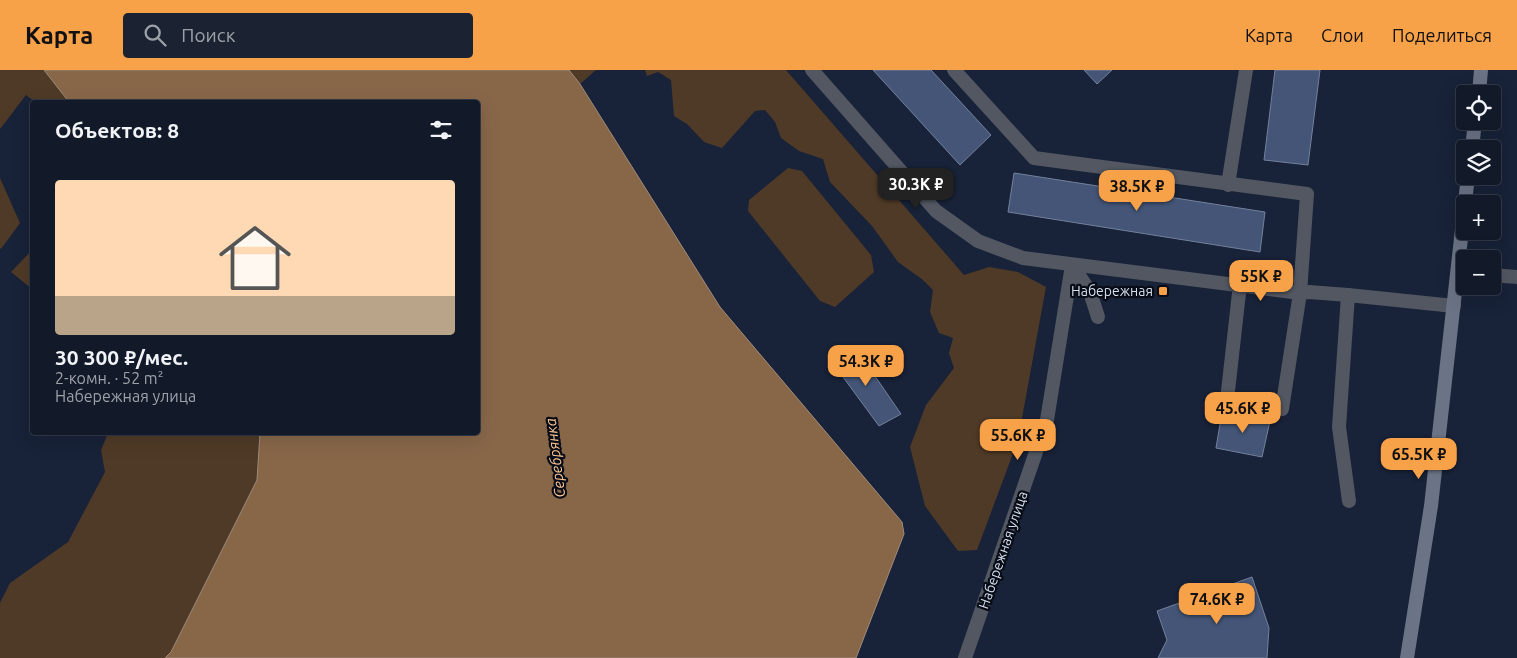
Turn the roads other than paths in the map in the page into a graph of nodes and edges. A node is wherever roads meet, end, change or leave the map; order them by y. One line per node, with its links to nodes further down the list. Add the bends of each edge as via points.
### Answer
1 (812, 70): 9 (street, via 936,211 978,241 1023,258)
2 (954, 70): 6 (street, via 1034,158)
3 (1246, 70): 6 (street)
4 (1481, 70): 5 (main road)
5 (1479, 85)
6 (1228, 185): 13 (street, via 1307,194)
7 (1467, 185): 8 (main road)
8 (1463, 250)
9 (1072, 265): 12 (street); 17 (street, via 1090,292); 19 (street, Набережная улица, via 1047,420)
10 (1501, 276): 11 (street)
11 (1517, 277)
12 (1240, 284): 13 (street); 13 (street, via 1227,400 1282,409)
13 (1300, 293): 14 (street)
14 (1348, 295): 16 (street); 18 (street, via 1339,427)
15 (1456, 295): 16 (main road)
16 (1454, 306): 20 (main road, via 1431,506)
17 (1098, 317)
18 (1349, 502)
19 (965, 658)
20 (1407, 658)

